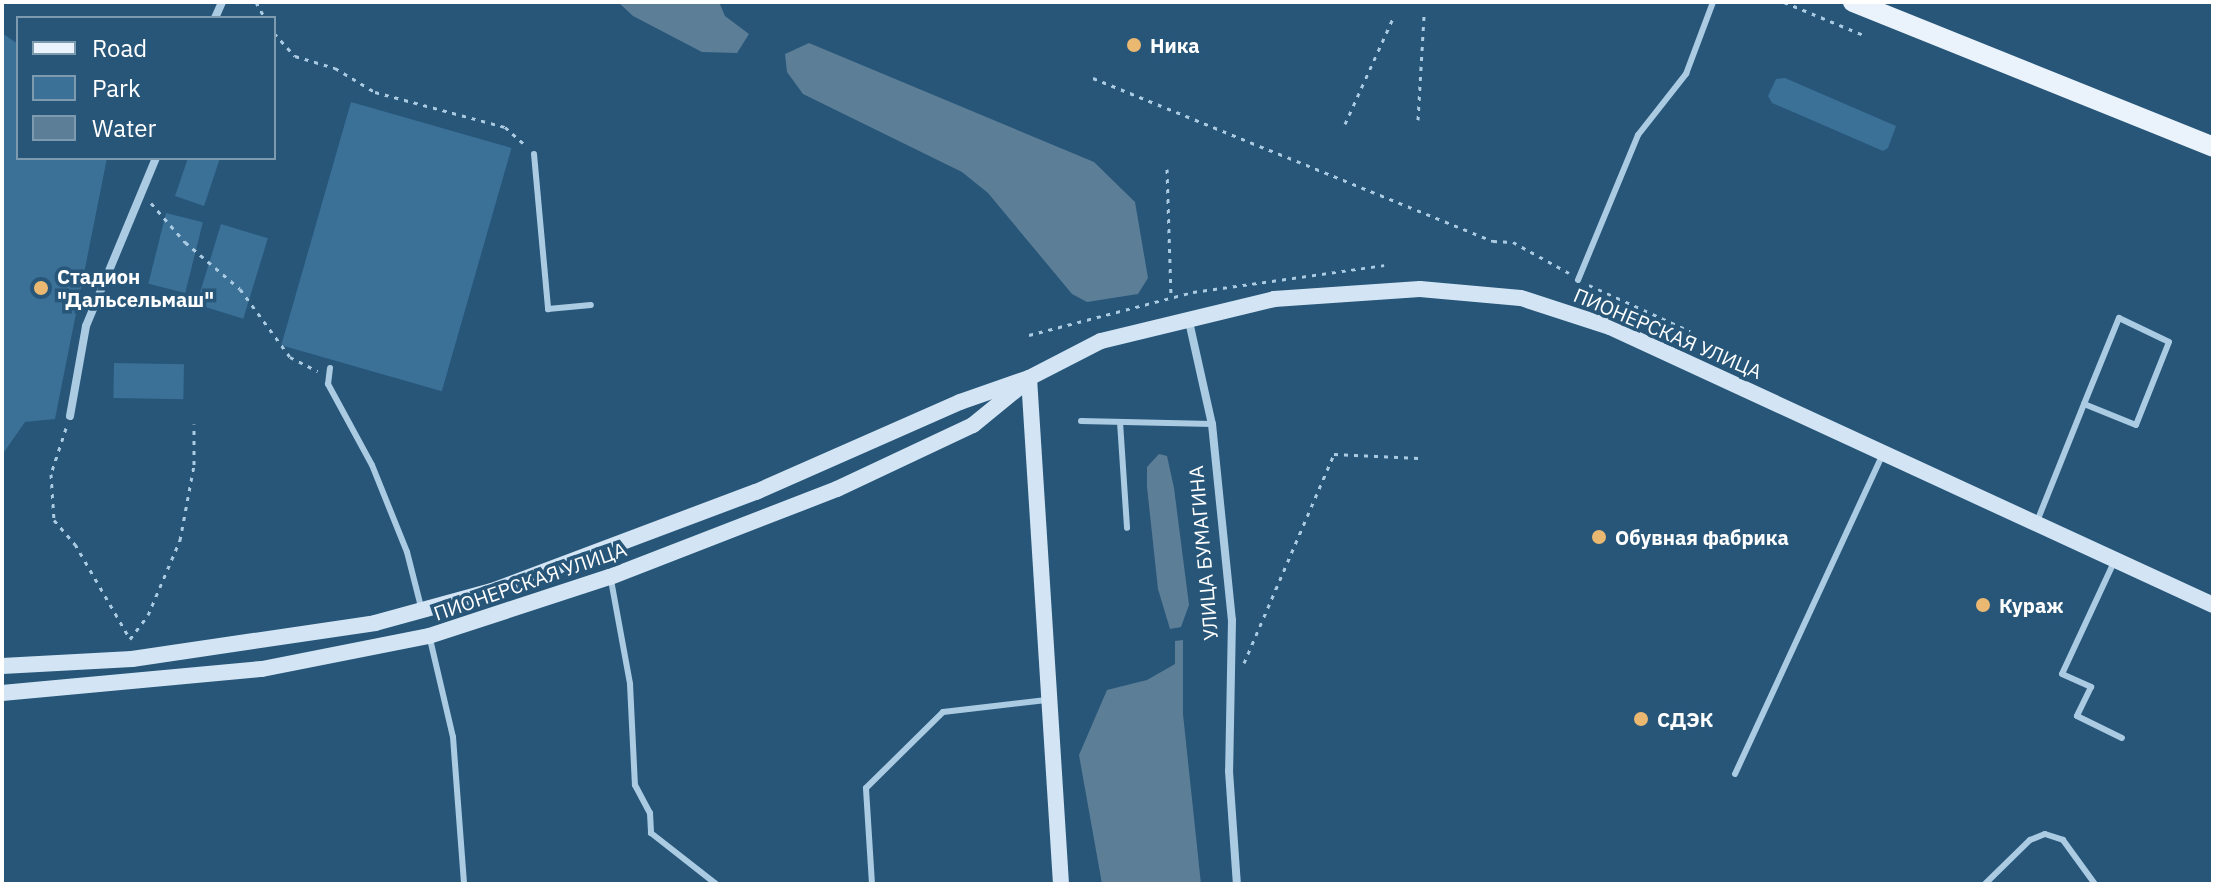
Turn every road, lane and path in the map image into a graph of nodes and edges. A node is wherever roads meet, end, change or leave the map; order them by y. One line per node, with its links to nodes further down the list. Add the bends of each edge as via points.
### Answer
1 (1713, 2): 17 (lane, via 1686,74 1638,135)
2 (1784, 2): 7 (path)
3 (1853, 2): 11 (main road)
4 (1394, 16): 10 (path)
5 (1424, 16): 9 (path)
6 (276, 35): 12 (path, via 295,56 335,68 375,92 505,127)
7 (1866, 36)
8 (1093, 78): 17 (path, via 1493,241 1513,242 1552,259)
9 (1418, 120)
10 (1345, 124)
11 (2213, 147)
12 (534, 154): 19 (lane, via 548,309)
13 (155, 160): 15 (street)
14 (1167, 169): 18 (path)
15 (142, 191): 25 (path, via 185,242 240,289 290,357 317,370); 27 (street, via 86,326)
16 (1384, 265): 18 (path)
17 (1578, 280): 21 (path)
18 (1171, 297): 22 (path)
19 (591, 305)
20 (1188, 316): 24 (main road, ПИОНЕРСКАЯ УЛИЦА, via 1101,341); 31 (street, УЛИЦА БУМАГИНА); 32 (main road, ПИОНЕРСКАЯ УЛИЦА, via 1274,299 1366,291 1420,289 1521,298 1610,327)
21 (1690, 331)
22 (1029, 335)
23 (330, 368): 25 (lane)
24 (1029, 378): 37 (main road, ПИОНЕРСКАЯ УЛИЦА, via 973,425 837,489); 39 (main road, ПИОНЕРСКАЯ УЛИЦА, via 593,555); 44 (main road)
25 (328, 384): 39 (lane, via 372,465 407,552)
26 (2084, 404): 26 (lane, via 2119,318 2169,342 2136,425); 34 (lane)
27 (70, 416): 30 (path, via 51,474 54,520 75,544 130,639 154,602 180,540 194,465)
28 (1081, 421): 29 (lane)
29 (1120, 422): 31 (lane); 35 (lane)
30 (194, 424)
31 (1212, 424): 51 (street, УЛИЦА БУМАГИНА, via 1232,620 1229,771)
32 (1885, 449): 34 (main road, ПИОНЕРСКАЯ УЛИЦА); 46 (lane)
33 (1419, 458): 42 (path, via 1334,454)
34 (2038, 519): 36 (main road, ПИОНЕРСКАЯ УЛИЦА)
35 (1127, 528)
36 (2116, 559): 38 (main road, ПИОНЕРСКАЯ УЛИЦА); 45 (lane, via 2062,674 2091,687 2077,716)
37 (610, 577): 40 (main road, ПИОНЕРСКАЯ УЛИЦА); 48 (lane, via 630,684 635,785 650,813 651,833)
38 (2213, 605)
39 (422, 610): 40 (main road); 41 (main road, ПИОНЕРСКАЯ УЛИЦА, via 261,643 132,659)
40 (429, 636): 43 (main road, ПИОНЕРСКАЯ УЛИЦА, via 262,669); 47 (lane, via 453,737)
41 (2, 666)
42 (1242, 668)
43 (2, 693)
44 (1049, 700): 49 (lane, via 943,712 866,788); 50 (main road)
45 (2122, 738)
46 (1735, 774)
47 (464, 884)
48 (716, 884)
49 (872, 884)
50 (1061, 884)
51 (1237, 884)
52 (1985, 884): 53 (lane, via 2030,840 2045,834 2063,840)
53 (2095, 884)

